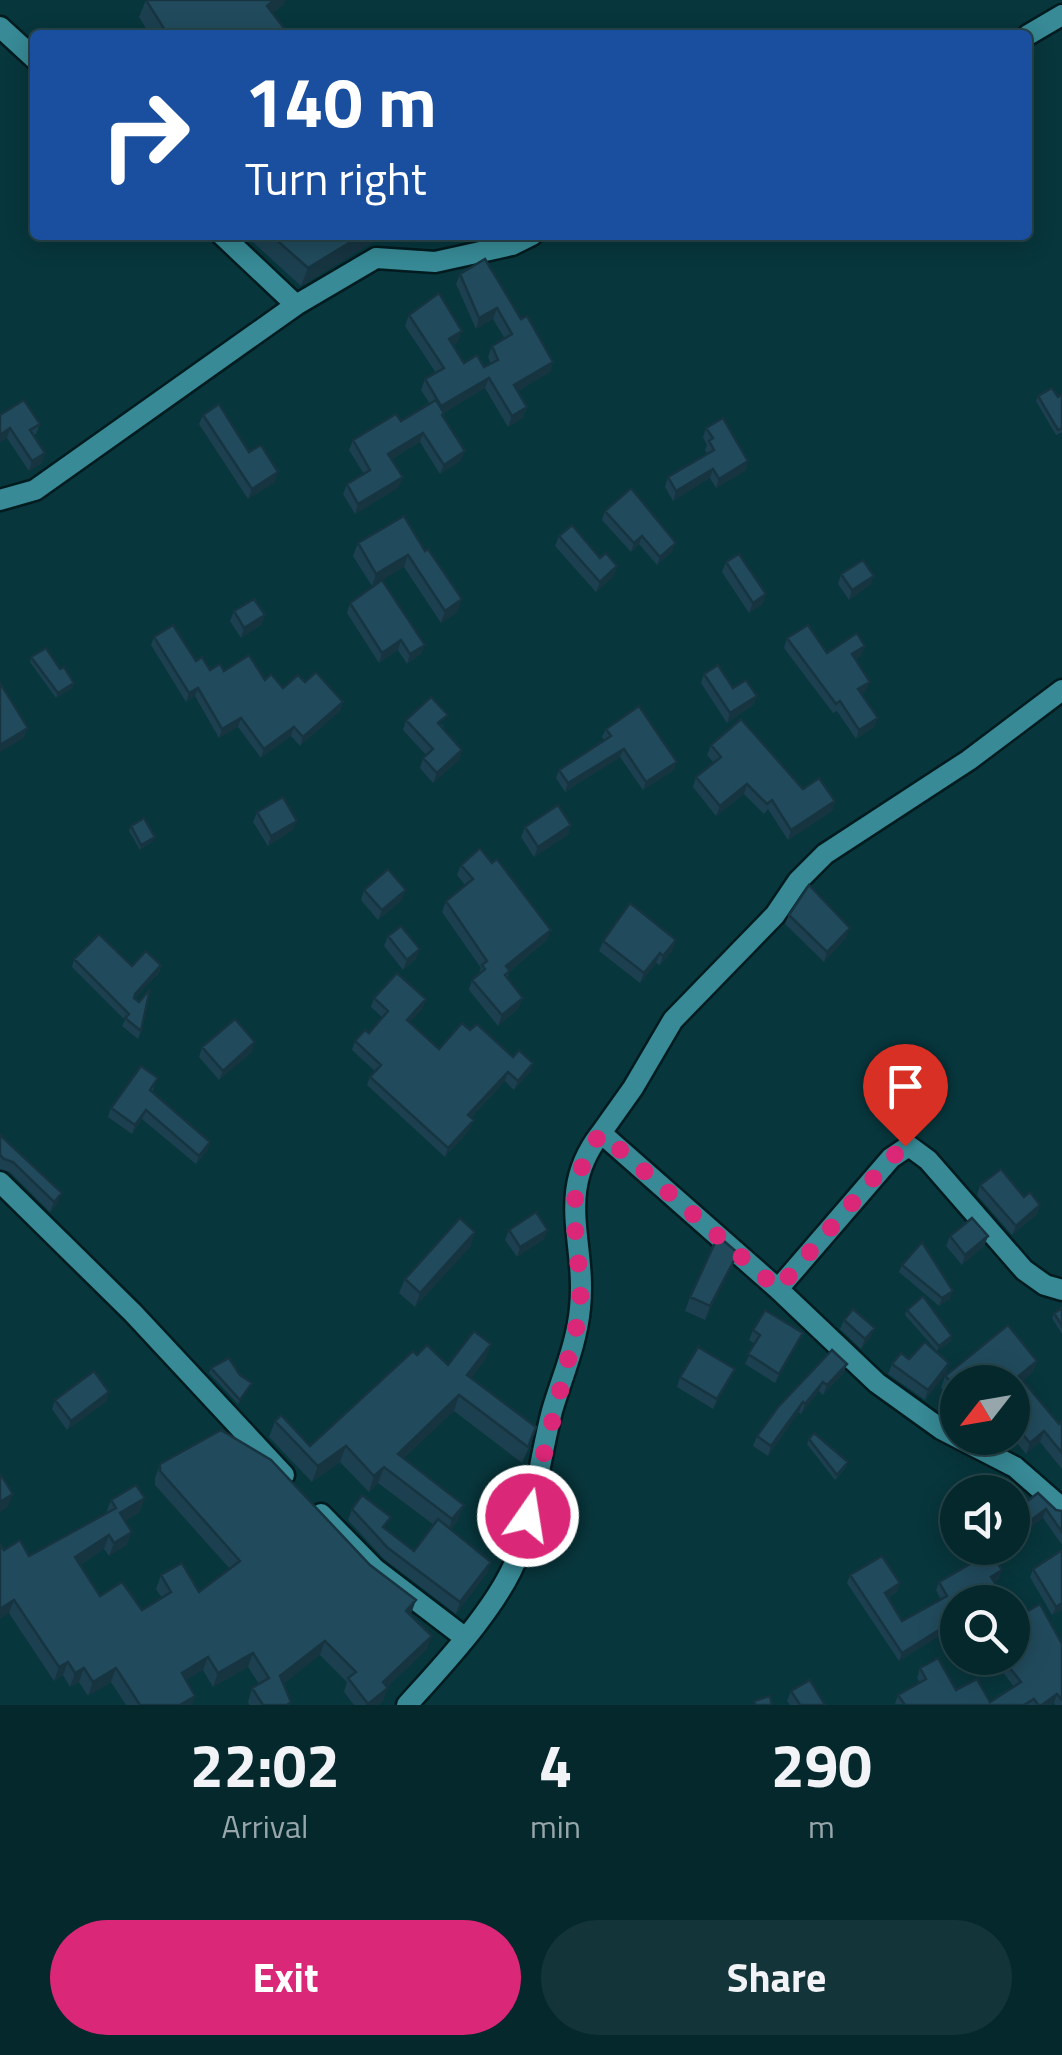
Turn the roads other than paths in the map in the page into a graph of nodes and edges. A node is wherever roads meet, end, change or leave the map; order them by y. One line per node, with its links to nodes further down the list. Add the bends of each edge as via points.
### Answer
1 (1062, 14): 3 (street)
2 (0, 27): 4 (street)
3 (1032, 33)
4 (30, 54)
5 (227, 240): 7 (street)
6 (522, 240): 7 (street, via 435,262 376,258)
7 (296, 305): 8 (street, via 36,490)
8 (0, 500)
9 (1062, 690): 10 (street, via 825,854 673,1020)
10 (601, 1133): 12 (street); 15 (street, via 581,1164 573,1196 580,1313 520,1550 500,1592)
11 (0, 1182): 15 (street, via 374,1568)
12 (778, 1289): 13 (street, via 891,1158 909,1146 1024,1270); 14 (street, via 876,1382 941,1429 1016,1467)
13 (1062, 1290)
14 (1062, 1508)
15 (464, 1636): 16 (street)
16 (407, 1705)

